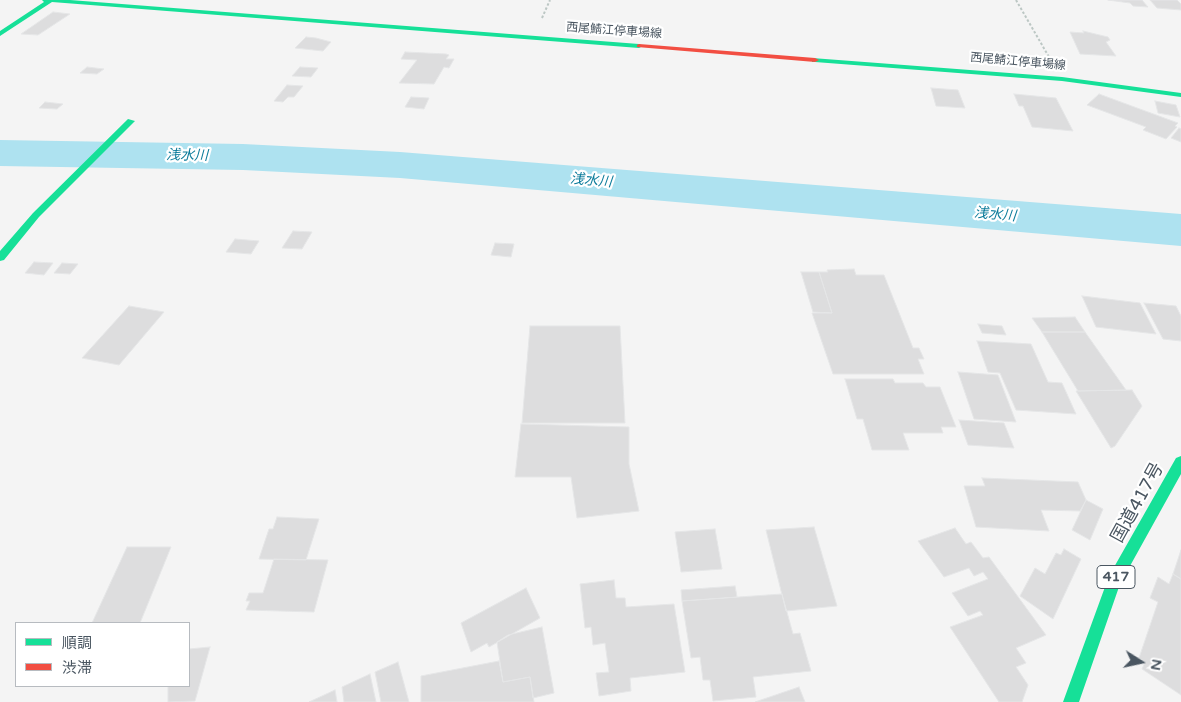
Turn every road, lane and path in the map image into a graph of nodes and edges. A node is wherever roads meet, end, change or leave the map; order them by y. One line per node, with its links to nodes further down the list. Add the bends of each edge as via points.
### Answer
1 (45, 0): 2 (main road, 西尾鯖江停車場線)
2 (51, 0): 4 (main road); 5 (main road, 西尾鯖江停車場線)
3 (1016, 0): 5 (path)
4 (0, 34)
5 (1062, 79): 6 (main road, 西尾鯖江停車場線)
6 (1181, 96)
7 (131, 121): 8 (main road, via 36,215)
8 (0, 258)
9 (1181, 462): 10 (main road, 国道417号 / 417, via 1114,581)
10 (1071, 702)

